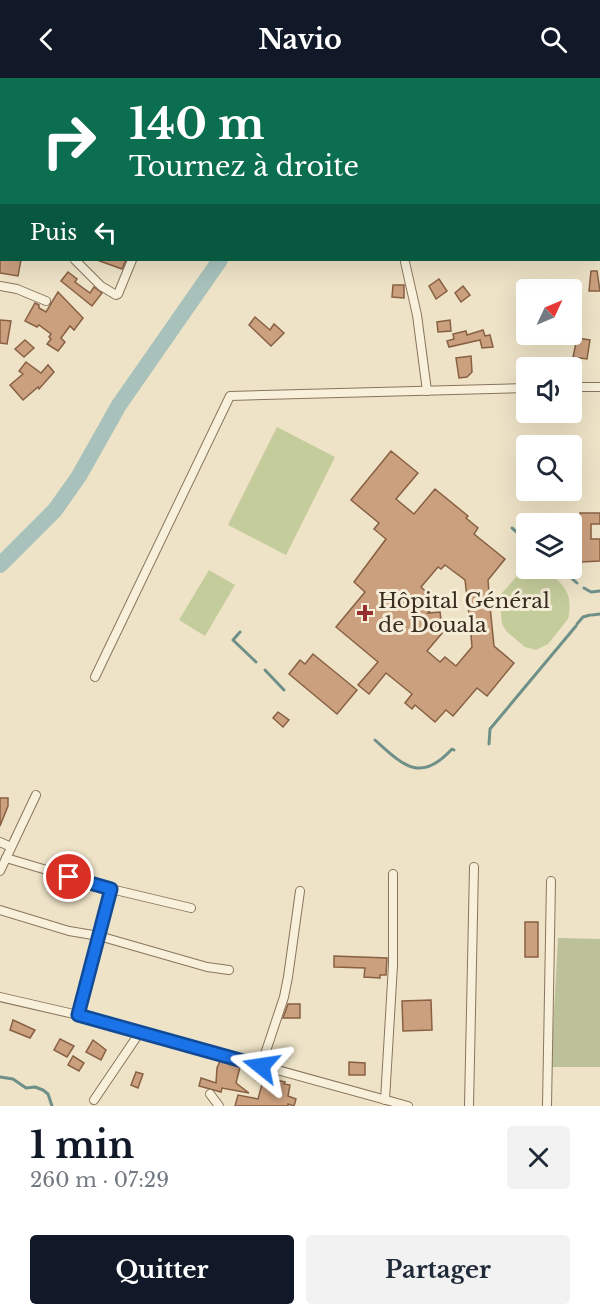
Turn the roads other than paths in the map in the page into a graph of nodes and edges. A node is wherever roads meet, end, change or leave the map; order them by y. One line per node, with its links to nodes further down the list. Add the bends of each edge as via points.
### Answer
1 (76, 261): 2 (street, via 116,295)
2 (132, 261)
3 (405, 262): 9 (street)
4 (0, 285): 5 (street)
5 (46, 301)
6 (582, 387): 7 (street)
7 (600, 387)
8 (516, 388): 9 (street)
9 (427, 391): 10 (street, via 230,396)
10 (95, 677)
11 (36, 795): 13 (street)
12 (0, 842): 13 (street)
13 (11, 847): 14 (street)
14 (6, 858): 16 (street); 19 (street)
15 (474, 867): 34 (street)
16 (0, 871)
17 (393, 874): 31 (street, via 393,965)
18 (551, 881): 35 (street)
19 (111, 889): 21 (street); 23 (street)
20 (300, 891): 28 (street, via 284,997)
21 (191, 908)
22 (0, 910): 23 (street)
23 (99, 936): 24 (street); 26 (street)
24 (229, 970)
25 (0, 997): 26 (street)
26 (78, 1015): 27 (street)
27 (140, 1032): 28 (street); 30 (street)
28 (261, 1066): 31 (street)
29 (210, 1094): 32 (street)
30 (94, 1100)
31 (385, 1100): 33 (street)
32 (219, 1106)
33 (408, 1106)
34 (469, 1106)
35 (547, 1106)

